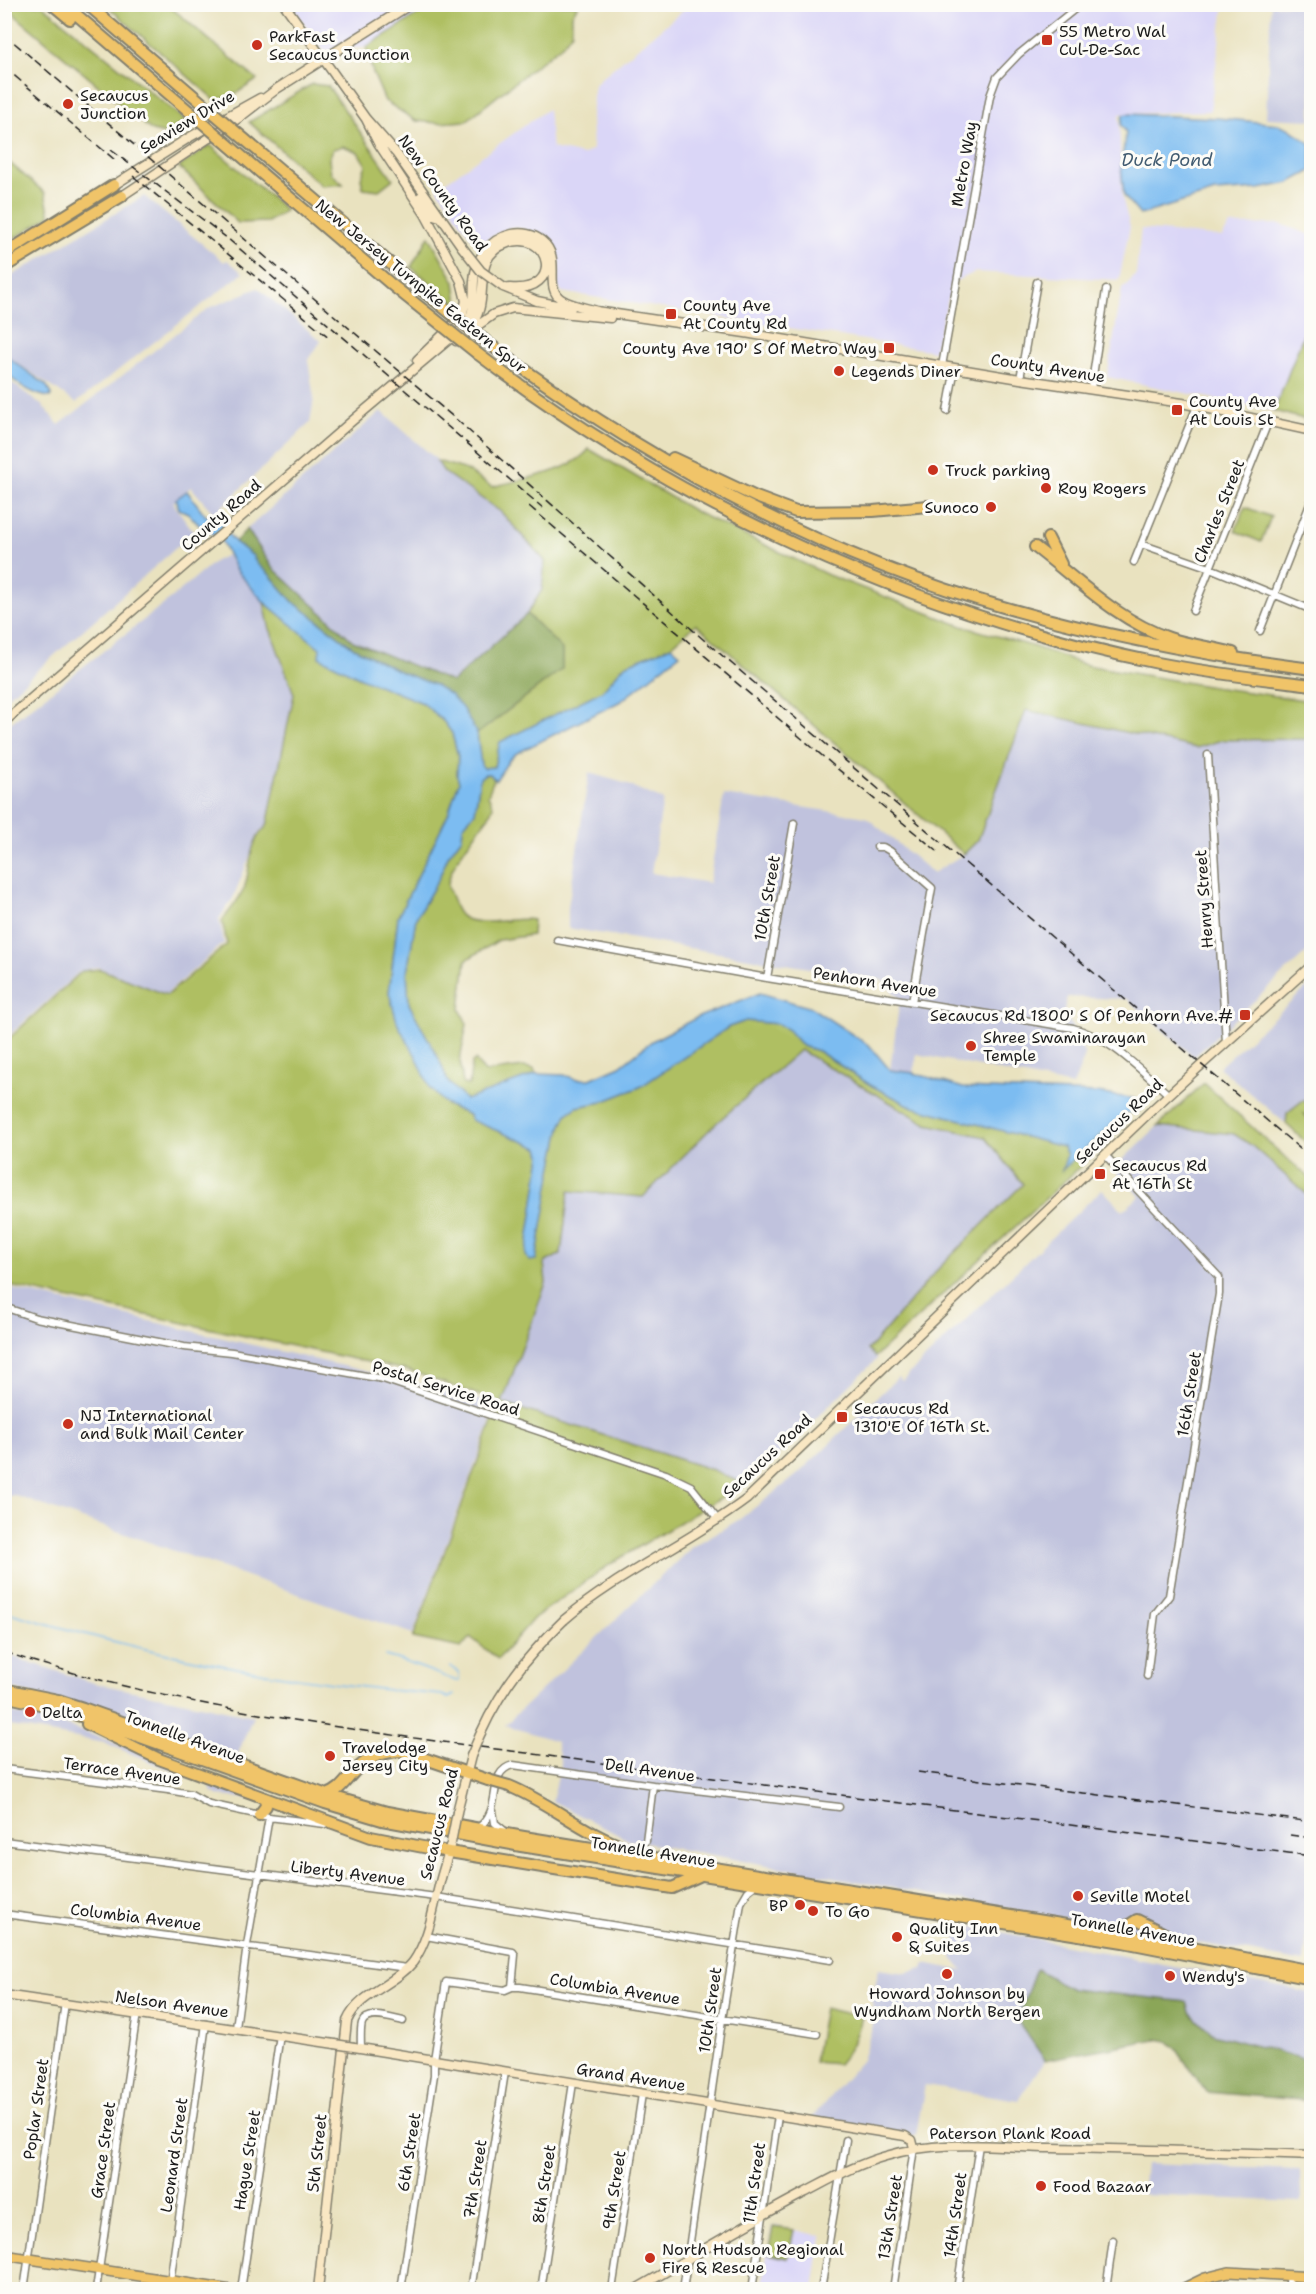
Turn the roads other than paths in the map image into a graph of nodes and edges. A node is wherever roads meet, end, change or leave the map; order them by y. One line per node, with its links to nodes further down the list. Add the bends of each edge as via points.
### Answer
1 (52, 4): 7 (highway)
2 (64, 4): 7 (highway, New Jersey Turnpike Eastern Spur)
3 (87, 4): 31 (highway, New Jersey Turnpike Eastern Spur, bridge, via 408,279 548,387)
4 (284, 4): 8 (main road)
5 (411, 4): 8 (main road, Seaview Drive)
6 (1081, 4): 22 (street, Metro Way, via 997,76 990,96)
7 (104, 39): 46 (highway, New Jersey Turnpike Eastern Spur, bridge, via 478,354 592,434 682,488 787,541 877,580 982,617 1110,652 1198,670)
8 (323, 59): 9 (main road, Seaview Drive); 10 (main road, via 366,119 378,143)
9 (278, 88): 11 (main road, Seaview Drive); 12 (main road, Seaview Drive)
10 (393, 156): 16 (main road, New County Road, bridge, via 476,265); 26 (main road, via 463,286 466,301 459,319)
11 (114, 185): 13 (highway)
12 (122, 196): 14 (highway)
13 (4, 254)
14 (4, 267)
15 (1037, 282): 24 (street)
16 (503, 287): 18 (main road, New County Road, via 542,303); 20 (main road, County Road, via 528,288 539,282 547,263 541,249 517,241 492,254 483,274 477,317)
17 (1106, 290): 25 (street)
18 (600, 312): 19 (main road, County Avenue); 20 (main road, via 559,298 553,286 553,258 547,245 533,236 513,234 494,242 482,255 475,271 471,314)
19 (641, 318): 21 (main road, via 510,308 494,314); 22 (main road, County Avenue)
20 (458, 332): 21 (main road, County Road)
21 (423, 362): 26 (main road, County Road)
22 (942, 366): 23 (main road, County Avenue)
23 (955, 368): 24 (main road, County Avenue); 28 (street)
24 (1020, 379): 25 (main road, County Avenue)
25 (1091, 389): 27 (main road, County Avenue)
26 (380, 397): 47 (main road, County Road)
27 (1197, 406): 29 (main road, County Avenue); 35 (street)
28 (947, 411)
29 (1269, 420): 30 (main road, County Avenue); 38 (street, Charles Street)
30 (1311, 431)
31 (629, 439): 33 (highway, via 792,511 850,512); 44 (highway, New Jersey Turnpike Eastern Spur, via 788,524 950,590 1110,635)
32 (1311, 499): 40 (street)
33 (928, 506)
34 (1048, 538): 39 (highway)
35 (1142, 544): 37 (street); 38 (street)
36 (1035, 547): 39 (highway)
37 (1134, 562)
38 (1210, 568): 40 (street); 42 (street, Charles Street)
39 (1065, 569): 44 (highway, via 1149,629)
40 (1274, 595): 41 (street); 43 (street)
41 (1311, 610)
42 (1193, 611)
43 (1260, 631)
44 (1282, 666): 45 (highway, New Jersey Turnpike Eastern Spur)
45 (1311, 669)
46 (1311, 685)
47 (4, 722)
48 (1208, 755): 55 (street, Henry Street)
49 (794, 823): 53 (street, 10th Street)
50 (877, 847): 54 (street, via 890,850 932,888)
51 (556, 939): 53 (street, Penhorn Avenue)
52 (1311, 965): 55 (main road, Secaucus Road)
53 (767, 978): 54 (street, Penhorn Avenue)
54 (912, 1002): 56 (street, Penhorn Avenue, via 1080,1029 1110,1045)
55 (1226, 1042): 56 (main road, Secaucus Road)
56 (1168, 1094): 57 (main road, Secaucus Road)
57 (1105, 1155): 59 (main road, Secaucus Road, via 747,1499); 60 (street, 16th Street, via 1219,1277 1220,1294 1169,1596 1155,1614)
58 (4, 1307): 59 (street, Postal Service Road, via 36,1318 184,1347 383,1379 666,1474 692,1486)
59 (718, 1520): 65 (main road, Secaucus Road, bridge, via 611,1587 564,1620 535,1648 500,1694)
60 (1147, 1676)
61 (4, 1689): 67 (highway, Tonnelle Avenue, via 83,1708)
62 (4, 1696): 63 (highway, Tonnelle Avenue)
63 (53, 1707): 68 (highway, via 159,1759); 80 (highway, Tonnelle Avenue, via 382,1820)
64 (4, 1769): 71 (street, Terrace Avenue, via 191,1794 209,1804)
65 (466, 1771): 67 (highway, via 402,1750 390,1751 365,1761 343,1785); 77 (main road, Secaucus Road, bridge); 78 (highway, bridge, via 509,1786 604,1839)
66 (652, 1785): 69 (street, Dell Avenue); 70 (street, Dell Avenue, via 513,1764 498,1774); 76 (street)
67 (327, 1795): 73 (highway, Tonnelle Avenue, via 387,1812)
68 (265, 1798): 71 (highway); 72 (highway)
69 (839, 1807)
70 (492, 1811): 73 (street); 74 (street, via 495,1823)
71 (264, 1816): 72 (street, Terrace Avenue); 79 (street)
72 (339, 1826): 77 (highway, via 381,1839)
73 (478, 1828): 74 (highway, Tonnelle Avenue)
74 (510, 1834): 78 (highway, Tonnelle Avenue)
75 (4, 1841): 79 (street, Liberty Avenue)
76 (646, 1841)
77 (450, 1848): 80 (highway, via 672,1888); 82 (main road, Secaucus Road)
78 (652, 1857): 85 (highway, Tonnelle Avenue)
79 (259, 1875): 82 (street, Liberty Avenue); 86 (street)
80 (702, 1875): 81 (highway, Tonnelle Avenue)
81 (758, 1884): 85 (highway, Tonnelle Avenue); 87 (street, 10th Street, via 741,1903)
82 (436, 1897): 84 (main road, Secaucus Road); 87 (street, Liberty Avenue)
83 (4, 1914): 86 (street, Columbia Avenue)
84 (426, 1936): 90 (main road, Secaucus Road); 93 (street, via 513,1952)
85 (1124, 1939): 88 (highway, Tonnelle Avenue); 88 (highway, via 1129,1923 1137,1920); 92 (highway, Tonnelle Avenue)
86 (247, 1945): 90 (street, Columbia Avenue); 102 (street)
87 (734, 1945): 89 (street, Liberty Avenue); 98 (street, 10th Street)
88 (1190, 1947): 91 (highway, Tonnelle Avenue)
89 (830, 1960)
90 (407, 1968): 99 (main road, Secaucus Road, via 360,2004)
91 (1311, 1971)
92 (1311, 1979)
93 (512, 1987): 97 (street, Columbia Avenue, via 505,1990 448,1981); 98 (street, Columbia Avenue)
94 (4, 1995): 95 (main road, Nelson Avenue)
95 (64, 2003): 96 (main road, Nelson Avenue); 121 (street, Poplar Street)
96 (136, 2013): 101 (main road, Nelson Avenue); 123 (street, Grace Street)
97 (440, 2018): 107 (street, 6th Street)
98 (722, 2020): 103 (street, Columbia Avenue); 111 (street, 10th Street)
99 (347, 2021): 132 (main road, 5th Street)
100 (403, 2021): 106 (street, via 376,2016 365,2019)
101 (206, 2024): 102 (main road, Nelson Avenue); 126 (street, Leonard Street)
102 (236, 2028): 104 (main road, Nelson Avenue)
103 (817, 2034)
104 (280, 2035): 105 (main road, Nelson Avenue); 131 (street, Hague Street)
105 (335, 2044): 106 (main road, Grand Avenue, bridge)
106 (357, 2047): 107 (main road, Grand Avenue)
107 (434, 2060): 108 (main road, Grand Avenue); 133 (street, 6th Street)
108 (505, 2072): 109 (main road, Grand Avenue); 134 (street, 7th Street)
109 (573, 2083): 110 (main road, Grand Avenue); 135 (street, 8th Street)
110 (642, 2094): 111 (main road, Grand Avenue); 136 (street, 9th Street)
111 (711, 2104): 112 (main road, Grand Avenue); 122 (street, 10th Street)
112 (778, 2116): 115 (main road, Grand Avenue, via 905,2136 912,2140); 118 (street, 11th Street)
113 (846, 2140): 117 (street)
114 (979, 2145): 115 (main road, Paterson Plank Road); 116 (main road, Paterson Plank Road); 142 (street, 14th Street)
115 (914, 2148): 117 (main road, Paterson Plank Road); 141 (street, 13th Street)
116 (1311, 2155)
117 (840, 2174): 118 (main road, Paterson Plank Road); 140 (street)
118 (763, 2215): 122 (main road, Paterson Plank Road); 139 (street, 11th Street)
119 (1113, 2240): 143 (street)
120 (4, 2255): 121 (main road)
121 (28, 2259): 123 (main road); 128 (street, Poplar Street)
122 (688, 2259): 137 (main road, Paterson Plank Road); 138 (street, 10th Street)
123 (99, 2269): 126 (main road); 129 (street, Grace Street)
124 (1290, 2275): 125 (main road); 127 (main road, via 1229,2272); 145 (street)
125 (1311, 2277)
126 (170, 2285): 130 (main road)
127 (1200, 2285): 144 (main road)
128 (24, 2289)
129 (96, 2289)
130 (231, 2289)
131 (241, 2289)
132 (318, 2289)
133 (401, 2289)
134 (471, 2289)
135 (541, 2289)
136 (612, 2289)
137 (634, 2289)
138 (683, 2289)
139 (752, 2289)
140 (821, 2289)
141 (893, 2289)
142 (957, 2289)
143 (1106, 2289)
144 (1180, 2289)
145 (1288, 2289)

